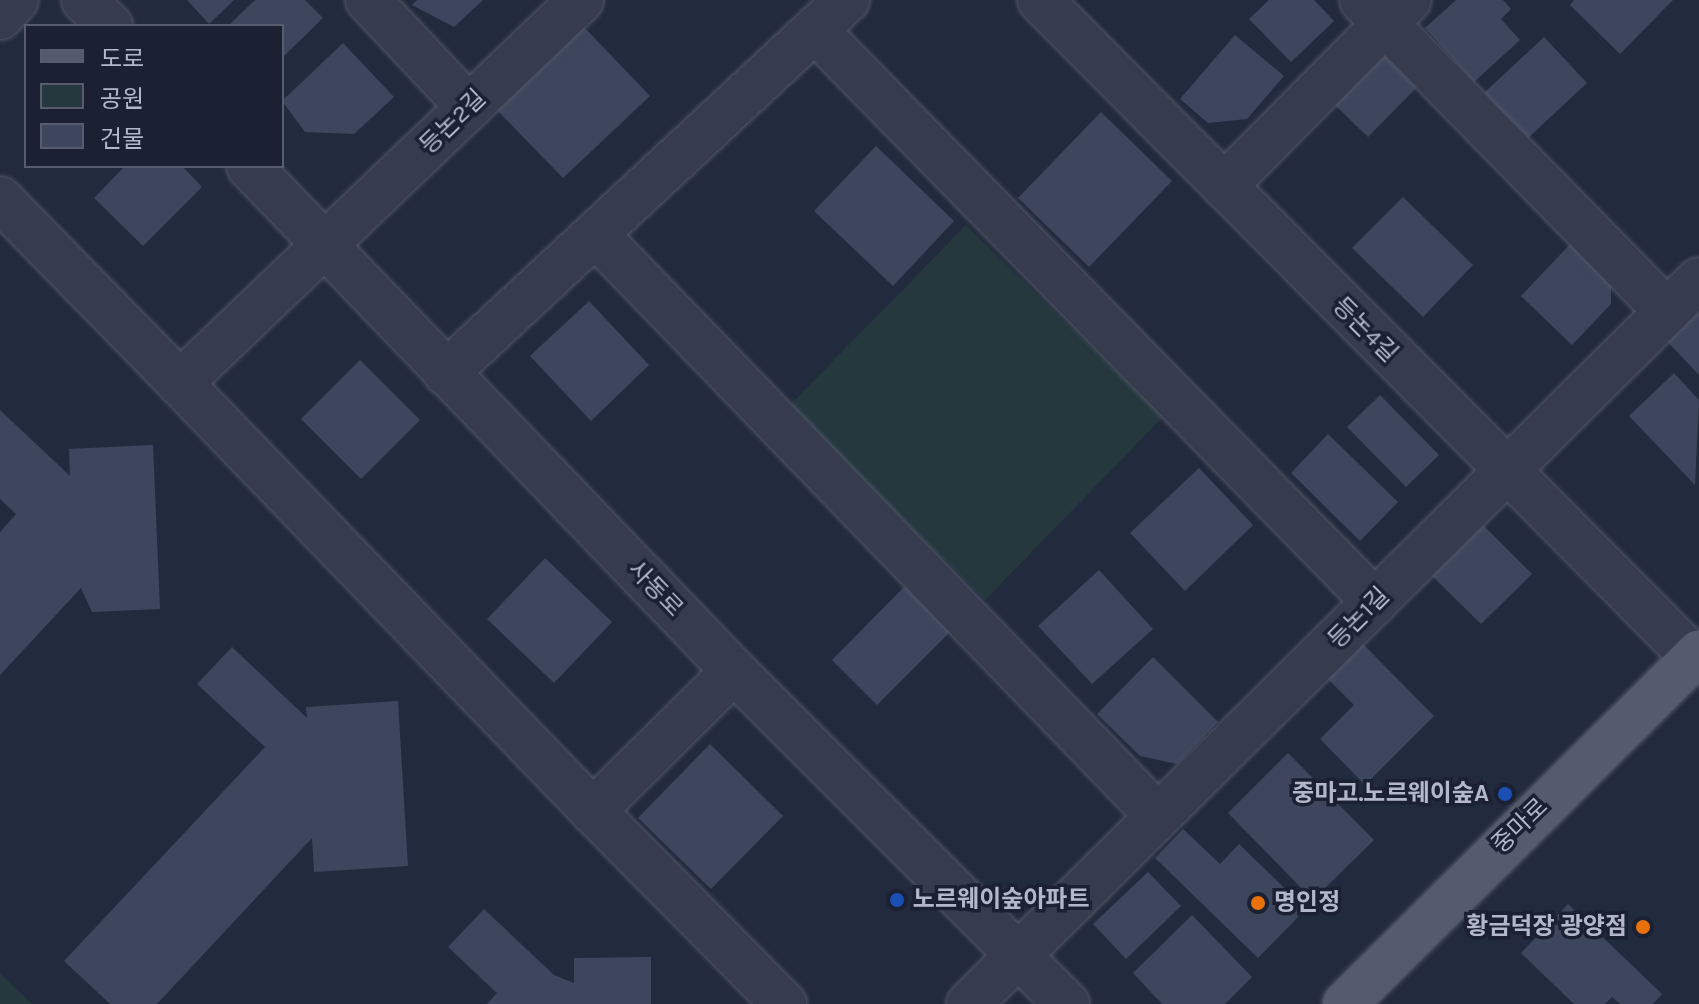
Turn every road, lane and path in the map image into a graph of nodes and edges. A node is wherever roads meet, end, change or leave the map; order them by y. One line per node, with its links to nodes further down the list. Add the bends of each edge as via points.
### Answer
1 (16, 0): 7 (street)
2 (368, 0): 9 (street)
3 (581, 0): 9 (street, 등논2길)
4 (847, 0): 8 (street)
5 (1040, 0): 11 (street, 등논4길)
6 (1385, 8): 11 (street); 16 (street)
7 (0, 17)
8 (816, 31): 13 (street); 20 (street)
9 (469, 107): 14 (street, 등논2길)
10 (251, 168): 14 (street, 사동로)
11 (1224, 186): 19 (street, 등논4길)
12 (0, 199): 18 (street)
13 (596, 235): 17 (street); 24 (street)
14 (326, 244): 17 (street, 사동로); 18 (street, 등논2길)
15 (1699, 280): 16 (street, 등논1길)
16 (1667, 311): 19 (street, 등논1길)
17 (446, 373): 22 (street, 사동로)
18 (180, 383): 23 (street)
19 (1505, 472): 20 (street, 등논1길); 21 (street, 등논4길)
20 (1375, 602): 24 (street, 등논1길)
21 (1696, 654): 29 (main road, 중마로)
22 (734, 671): 23 (street); 25 (street, 사동로)
23 (593, 811): 26 (street)
24 (1158, 816): 25 (street, 등논1길)
25 (1018, 956): 27 (street, 등논1길); 28 (street, 사동로)
26 (784, 1004)
27 (969, 1004)
28 (1067, 1004)
29 (1345, 1004)

